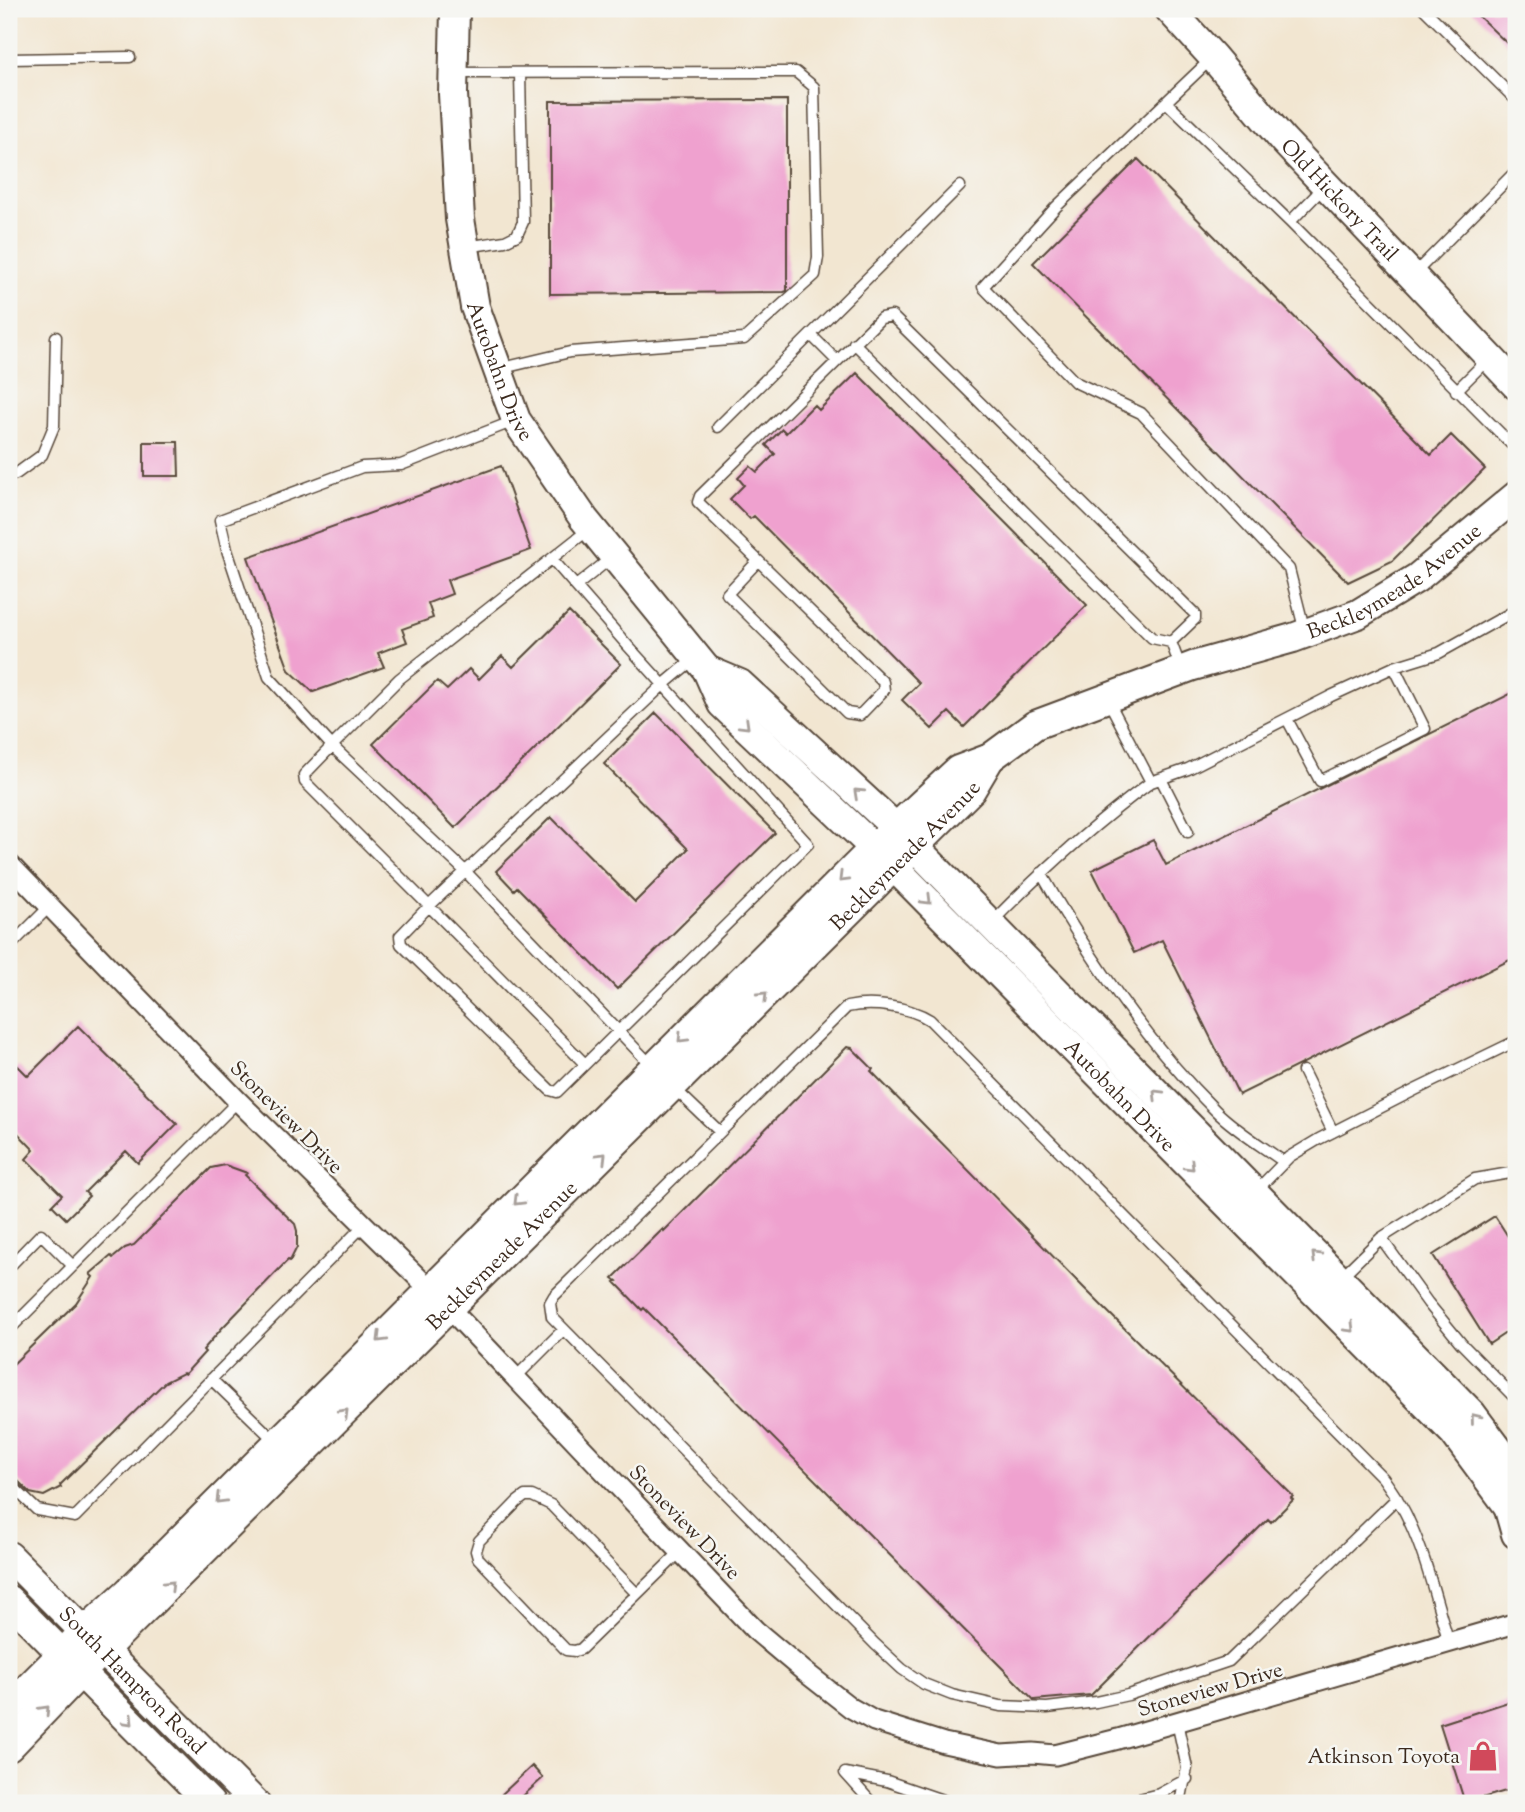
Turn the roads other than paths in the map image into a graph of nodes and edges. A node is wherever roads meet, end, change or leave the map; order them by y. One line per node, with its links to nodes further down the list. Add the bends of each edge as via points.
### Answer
1 (455, 9): 7 (street, Autobahn Drive)
2 (1169, 9): 5 (street, Old Hickory Trail)
3 (1424, 9): 9 (lane)
4 (130, 57): 6 (lane)
5 (1213, 57): 10 (lane); 12 (street, Old Hickory Trail)
6 (9, 59)
7 (454, 73): 8 (lane); 15 (street, Autobahn Drive)
8 (520, 73): 15 (lane, via 523,222 517,235 505,241); 22 (lane, via 796,72 814,87 818,257 814,275 744,339 570,352)
9 (1516, 100)
10 (1166, 102): 14 (lane); 36 (lane, via 1056,207 983,287 1075,383 1141,413 1289,569)
11 (1516, 171): 16 (lane)
12 (1326, 185): 14 (lane); 16 (street, Old Hickory Trail)
13 (960, 186): 17 (lane)
14 (1290, 222): 24 (lane)
15 (465, 247): 22 (street, Autobahn Drive, via 475,307)
16 (1413, 276): 20 (street, Old Hickory Trail)
17 (811, 335): 21 (lane); 26 (lane)
18 (55, 337): 28 (lane, via 54,426 42,455)
19 (855, 343): 21 (lane); 37 (lane, via 1152,638); 37 (lane, via 881,318 892,316 1195,614)
20 (1490, 357): 23 (street, Old Hickory Trail); 24 (lane)
21 (837, 361): 33 (lane, via 700,496 698,502)
22 (498, 370): 25 (street, Autobahn Drive)
23 (1516, 385)
24 (1456, 391): 27 (lane)
25 (516, 420): 30 (street, Autobahn Drive); 44 (lane, via 401,464 362,467 220,520 269,677)
26 (718, 427)
27 (1511, 444)
28 (9, 475)
29 (1516, 496): 36 (street, Beckleymeade Avenue, via 1417,578 1358,614)
30 (591, 528): 31 (street, Autobahn Drive); 32 (lane)
31 (614, 556): 34 (lane); 38 (street, Autobahn Drive)
32 (552, 559): 34 (lane); 44 (lane, via 399,679)
33 (758, 561): 33 (lane, via 883,682 884,690 860,715 847,713 727,594)
34 (576, 586): 41 (lane)
35 (1516, 610): 39 (lane, via 1439,653)
36 (1305, 634): 40 (street, Beckleymeade Avenue)
37 (1171, 642): 40 (lane)
38 (702, 663): 41 (lane); 47 (street, Autobahn Drive, via 722,704)
39 (1394, 667): 43 (lane); 43 (lane, via 1425,729 1331,776 1320,781)
40 (1182, 670): 42 (street, Beckleymeade Avenue)
41 (663, 685): 49 (lane); 55 (lane, via 808,844)
42 (1107, 698): 45 (lane); 47 (street, Beckleymeade Avenue, via 1035,725 990,758 958,770)
43 (1287, 719): 45 (lane, via 1188,769)
44 (332, 746): 49 (lane); 51 (lane, via 304,775 305,782)
45 (1156, 780): 46 (lane); 50 (lane, via 1114,809)
46 (1188, 832)
47 (894, 847): 53 (street, Autobahn Drive); 59 (street, Beckleymeade Avenue); 82 (street, Autobahn Drive, one-way to 82, via 1454,1433 1508,1506)
48 (9, 864): 52 (street, Stoneview Drive)
49 (466, 872): 51 (lane); 55 (lane)
50 (1041, 873): 53 (lane); 63 (lane, via 1074,931 1167,1058 1217,1112)
51 (429, 905): 57 (lane); 57 (lane, via 400,936 401,944 550,1090 557,1092)
52 (49, 907): 54 (lane); 60 (street, Stoneview Drive)
53 (990, 924): 65 (street, Autobahn Drive, one-way to 53)
54 (10, 944)
55 (618, 1031): 57 (lane); 59 (lane)
56 (1516, 1041): 62 (lane)
57 (584, 1065)
58 (1303, 1071): 62 (lane)
59 (663, 1077): 61 (lane); 71 (street, Beckleymeade Avenue, one-way to 71); 72 (street, Beckleymeade Avenue, one-way to 59)
60 (238, 1101): 66 (street, Stoneview Drive); 68 (lane)
61 (720, 1132): 73 (lane, via 554,1296 551,1317); 81 (lane, via 847,1007 862,1004 923,1016 1383,1478)
62 (1333, 1132): 63 (lane)
63 (1284, 1162): 65 (lane)
64 (1516, 1172): 67 (lane, via 1475,1179)
65 (1254, 1193): 70 (street, Autobahn Drive, one-way to 65)
66 (363, 1226): 71 (street, Stoneview Drive); 76 (lane)
67 (1381, 1238): 70 (lane); 77 (lane, via 1461,1343)
68 (73, 1266): 69 (lane, via 41,1234); 74 (lane)
69 (9, 1267)
70 (1339, 1279): 79 (street, Autobahn Drive, one-way to 70, via 1472,1414)
71 (429, 1289): 72 (street, Stoneview Drive); 78 (street, Beckleymeade Avenue, one-way to 78)
72 (450, 1309): 75 (street, Stoneview Drive); 78 (street, Beckleymeade Avenue, one-way to 72)
73 (564, 1329): 75 (lane); 81 (lane, via 902,1669 937,1690 1000,1706 1047,1708 1096,1702 1229,1661)
74 (9, 1330)
75 (515, 1378): 83 (street, Stoneview Drive)
76 (211, 1379): 78 (lane); 80 (lane, via 75,1517 37,1510)
77 (1516, 1399)
78 (286, 1451): 88 (street, Beckleymeade Avenue)
79 (1516, 1473)
80 (9, 1483)
81 (1397, 1498): 91 (lane, via 1414,1533)
82 (1516, 1534)
83 (681, 1551): 85 (lane); 96 (street, Stoneview Drive, via 755,1630 850,1708 912,1735 1000,1755 1055,1755)
84 (9, 1556): 86 (street, South Hampton Road)
85 (637, 1594): 85 (lane, via 581,1649 566,1650 478,1558 478,1546 517,1502 532,1496 551,1505)
86 (48, 1595): 88 (street, via 85,1604); 90 (street, South Hampton Road)
87 (9, 1600): 93 (street, South Hampton Road)
88 (136, 1602): 90 (street, Beckleymeade Avenue); 92 (street, Beckleymeade Avenue); 94 (street, via 135,1650)
89 (1516, 1623): 91 (street, Stoneview Drive)
90 (85, 1632): 92 (street, South Hampton Road); 93 (street, Beckleymeade Avenue)
91 (1449, 1642): 96 (street, Stoneview Drive)
92 (105, 1651): 93 (street, Beckleymeade Avenue); 94 (street, South Hampton Road)
93 (72, 1663): 95 (street, Beckleymeade Avenue); 97 (street, Beckleymeade Avenue, one-way to 93); 99 (street, South Hampton Road, one-way to 99)
94 (141, 1687): 100 (street, South Hampton Road)
95 (9, 1707)
96 (1177, 1722): 98 (lane)
97 (9, 1747)
98 (1186, 1779): 103 (lane, via 1159,1794); 104 (lane)
99 (209, 1803)
100 (255, 1803)
101 (872, 1803): 102 (lane, via 845,1773)
102 (951, 1803)
103 (1123, 1803)
104 (1182, 1803)

